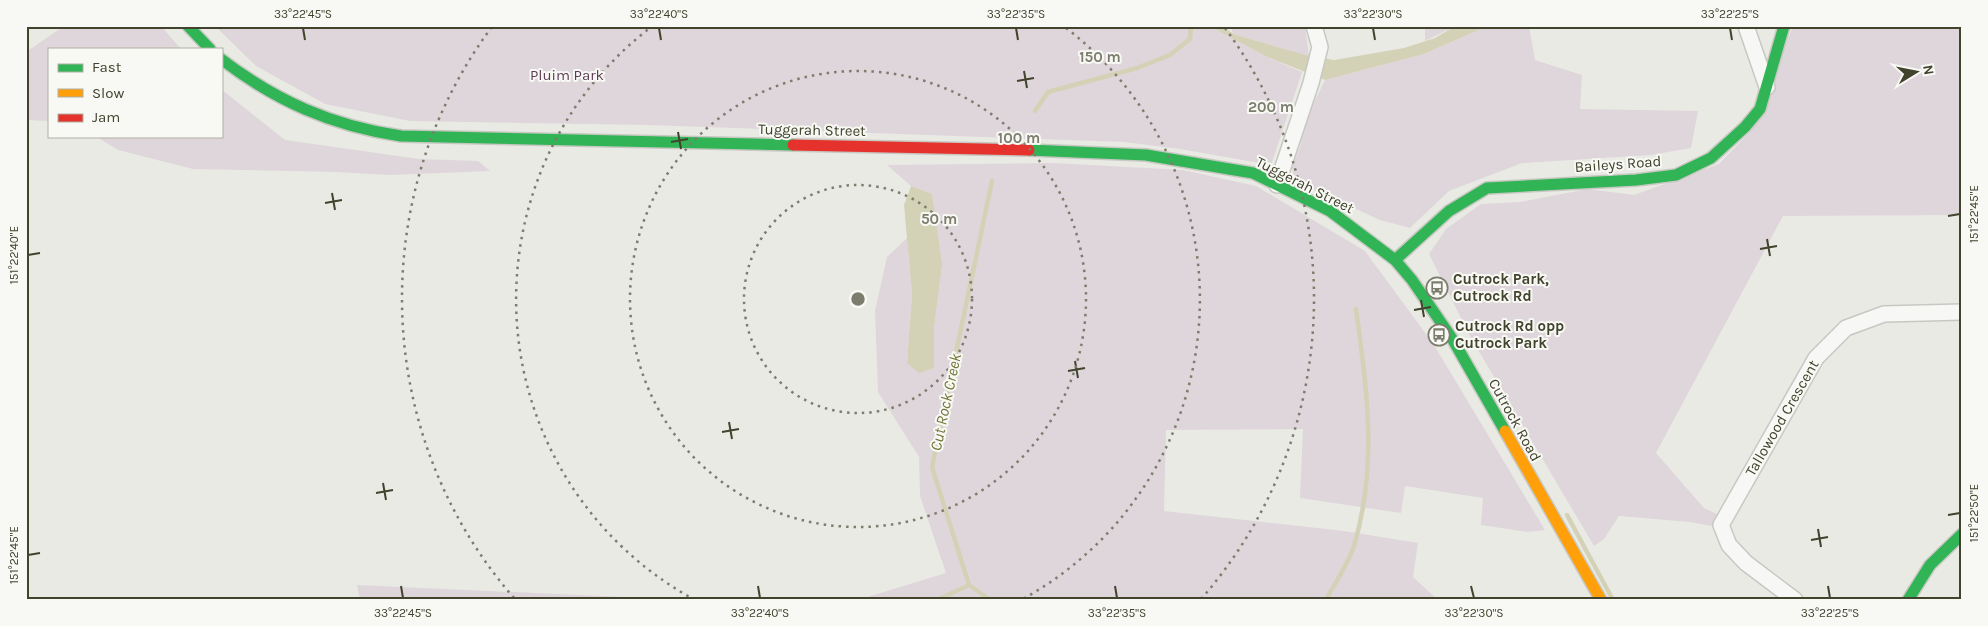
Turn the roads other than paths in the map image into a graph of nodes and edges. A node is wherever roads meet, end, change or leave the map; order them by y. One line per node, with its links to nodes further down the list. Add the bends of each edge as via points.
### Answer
1 (188, 26): 5 (street)
2 (1314, 26): 8 (street, via 1320,47)
3 (1746, 26): 7 (street)
4 (1784, 26): 7 (street, Baileys Road)
5 (209, 48)
6 (222, 60): 8 (street, Tuggerah Street, via 246,79 306,114 372,133 1146,154 1253,173)
7 (1767, 87): 9 (street, Baileys Road, via 1760,109 1745,127 1711,158 1676,175 1487,188 1455,205)
8 (1277, 184): 9 (street, Tuggerah Street, via 1351,224)
9 (1395, 260): 12 (street, Cutrock Road, via 1453,340)
10 (1962, 312): 13 (street, Tallowood Crescent, via 1884,314 1846,328 1811,366 1721,525 1729,544 1746,563)
11 (1962, 534): 14 (street, via 1930,565)
12 (1601, 600)
13 (1795, 600)
14 (1908, 600)

